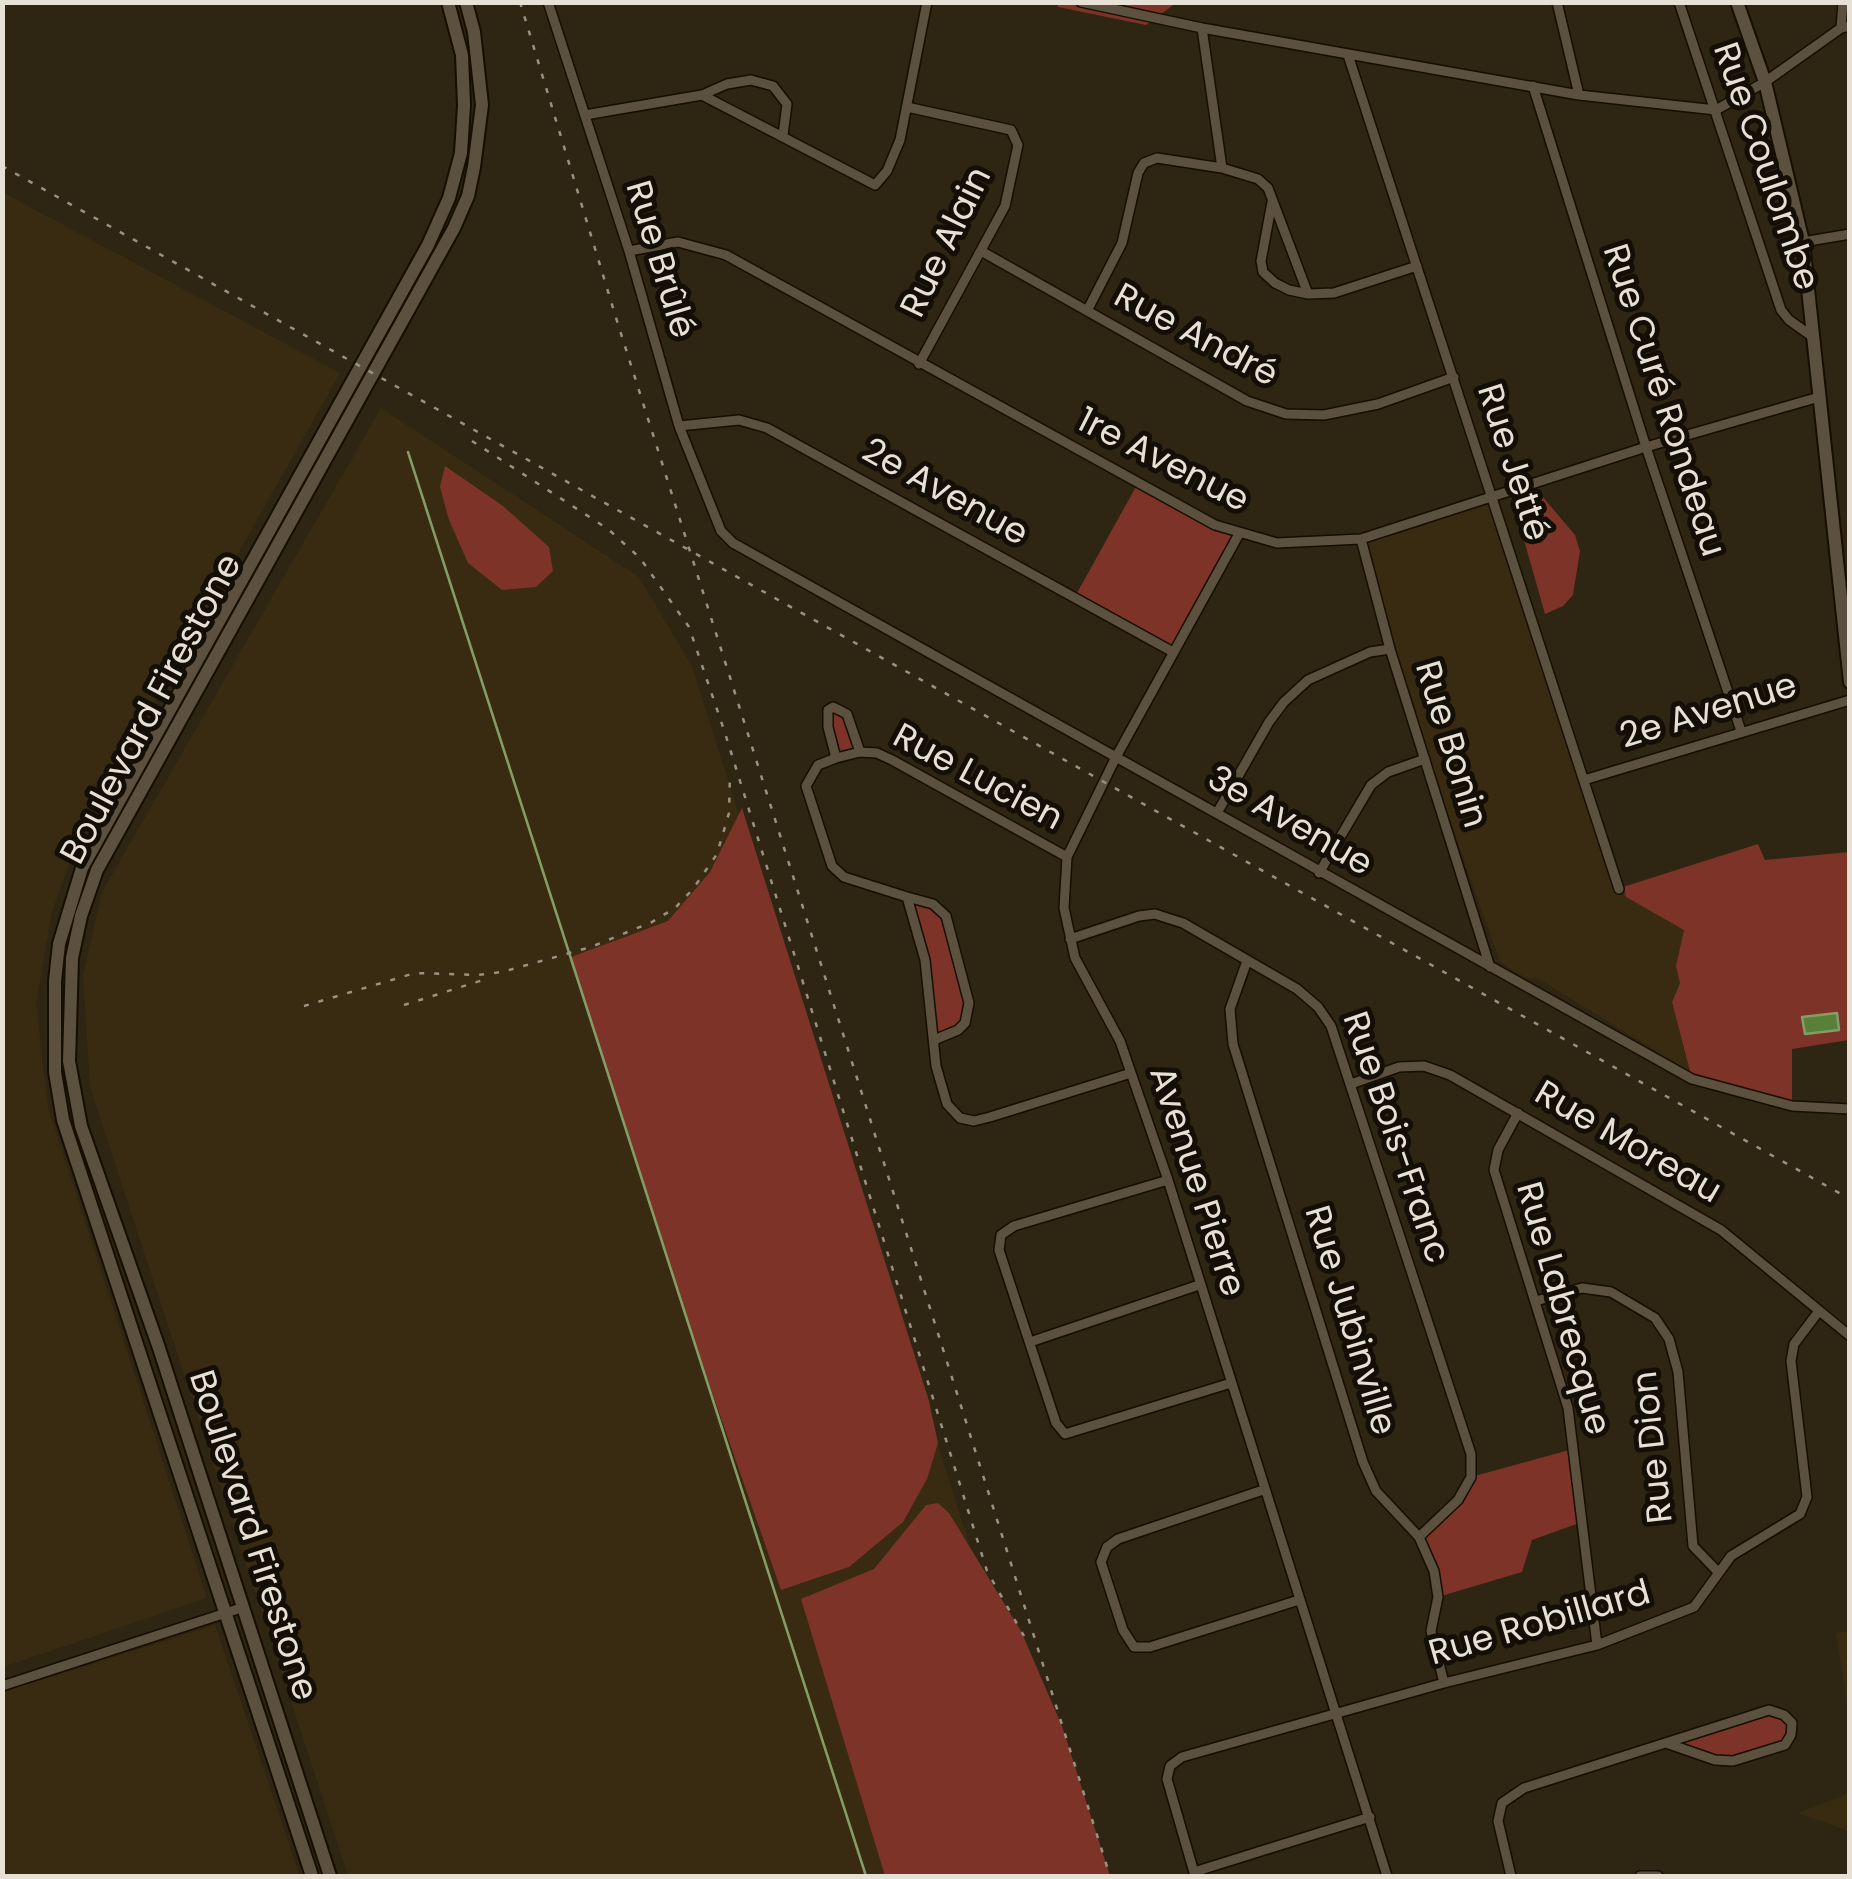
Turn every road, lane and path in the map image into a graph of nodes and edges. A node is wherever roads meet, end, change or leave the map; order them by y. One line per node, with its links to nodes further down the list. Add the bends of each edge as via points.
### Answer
1 (448, 2): 75 (main road, Boulevard Firestone, via 462,55 464,105 462,153 449,198 82,868 59,944 53,1017 63,1120)
2 (466, 2): 74 (main road, Boulevard Firestone, via 482,105 468,196 97,870 72,958 69,1061 81,1126)
3 (548, 2): 19 (street, Rue Brûlé)
4 (927, 2): 17 (street)
5 (1082, 2): 11 (street)
6 (1557, 2): 16 (street)
7 (1680, 2): 18 (street, Rue Coulombe)
8 (1737, 2): 13 (main road)
9 (1843, 2): 10 (street)
10 (1846, 27): 13 (street)
11 (1202, 28): 12 (street); 21 (street)
12 (1348, 55): 14 (street); 27 (street, Rue Jetté)
13 (1765, 82): 18 (street); 24 (main road)
14 (1533, 86): 16 (street); 35 (street, Rue Curé Rondeau)
15 (702, 94): 19 (street); 20 (street); 20 (street, via 751,80 773,86 787,104)
16 (1579, 94): 18 (street)
17 (908, 106): 20 (street, via 894,156 875,185); 26 (street, Rue Alain, via 1011,130 1016,166)
18 (1716, 110): 30 (street, Rue Coulombe, via 1782,310)
19 (585, 116): 25 (street, Rue Brûlé)
20 (783, 136)
21 (1222, 168): 22 (street, via 1258,179); 29 (street, via 1157,158 1144,163 1122,243)
22 (1273, 199): 28 (street); 28 (street, via 1263,272 1274,284)
23 (1850, 234): 24 (street)
24 (1803, 242): 30 (main road)
25 (628, 251): 31 (street, 1re Avenue, via 678,242 726,254); 34 (street, Rue Brûlé)
26 (981, 251): 29 (street, Rue André); 31 (street, Rue Alain)
27 (1417, 266): 28 (street, via 1334,293); 32 (street, Rue Jetté)
28 (1308, 294)
29 (1087, 312): 32 (street, Rue André, via 1248,401 1286,414 1324,415 1378,404)
30 (1813, 337): 33 (main road)
31 (918, 364): 38 (street, 1re Avenue)
32 (1454, 377): 36 (street, Rue Jetté)
33 (1819, 397): 35 (street, 1re Avenue); 42 (main road)
34 (679, 426): 37 (street, Rue Brûlé); 41 (street, 2e Avenue, via 739,420 766,428)
35 (1646, 447): 36 (street, 1re Avenue); 44 (street, Rue Curé Rondeau)
36 (1492, 496): 39 (street, 1re Avenue); 49 (street, Rue Jetté)
37 (721, 532): 46 (street, 3e Avenue)
38 (1239, 534): 39 (street, 1re Avenue, via 1276,543); 41 (street, Avenue Pierre)
39 (1361, 539): 40 (street, Rue Bonin)
40 (1390, 649): 48 (street, Rue Bonin); 50 (street, via 1322,673 1284,702)
41 (1174, 652): 46 (street, Avenue Pierre)
42 (1850, 682)
43 (1850, 700): 44 (street, 2e Avenue)
44 (1741, 732): 49 (street, 2e Avenue)
45 (860, 752): 47 (street, Rue Lucien); 47 (street, Rue Lucien, via 846,714 833,707 826,717); 51 (street, Rue Lucien, via 892,760)
46 (1116, 757): 50 (street, 3e Avenue); 51 (street, Avenue Pierre)
47 (836, 758): 54 (street, via 818,766 806,786 832,866 844,878)
48 (1424, 759): 52 (street, via 1371,784); 57 (street, Rue Bonin)
49 (1584, 780): 53 (street, Rue Jetté)
50 (1218, 814): 52 (street, 3e Avenue)
51 (1067, 858): 55 (street, Avenue Pierre)
52 (1320, 873): 57 (street, 3e Avenue)
53 (1619, 889)
54 (907, 896): 58 (street, via 926,960); 58 (street, via 946,916 969,1003 965,1023)
55 (1070, 939): 56 (street, Rue Bois-Franc, via 1155,914); 59 (street, Avenue Pierre)
56 (1247, 961): 60 (street, Rue Bois-Franc, via 1318,1006); 71 (street, Rue Jubinville, via 1230,1008 1234,1044 1363,1462 1376,1491)
57 (1490, 967): 61 (street, 3e Avenue, via 1706,1084 1792,1106)
58 (934, 1040): 59 (street, via 947,1104 974,1121)
59 (1131, 1072): 63 (street, Avenue Pierre)
60 (1351, 1084): 62 (street, Rue Moreau, via 1399,1067 1424,1066); 71 (street, Rue Bois-Franc, via 1471,1454 1471,1477 1458,1500)
61 (1850, 1109)
62 (1518, 1114): 65 (street, Rue Labrecque, via 1494,1170); 66 (street, Rue Moreau, via 1721,1230)
63 (1168, 1180): 64 (street, Avenue Pierre); 68 (street, via 1001,1235 999,1250)
64 (1199, 1285): 68 (street); 69 (street, Avenue Pierre)
65 (1536, 1301): 72 (street, Rue Dion, via 1582,1288 1612,1292 1654,1318 1669,1339 1694,1546); 76 (street, Rue Labrecque, via 1568,1408)
66 (1819, 1311): 67 (street, Rue Moreau); 72 (street, Rue Robillard, via 1794,1344 1791,1361 1806,1497 1800,1514 1731,1556)
67 (1850, 1336)
68 (1030, 1342): 69 (street, via 1056,1423 1066,1434)
69 (1230, 1383): 70 (street, Avenue Pierre)
70 (1263, 1490): 73 (street, Avenue Pierre); 73 (street, via 1108,1547 1101,1562 1123,1630 1134,1647 1150,1647)
71 (1419, 1537): 77 (street, Rue Jubinville, via 1434,1571 1438,1597 1431,1631)
72 (1718, 1572): 76 (street, Rue Robillard, via 1694,1607)
73 (1299, 1600): 79 (street, Avenue Pierre)
74 (242, 1608): 75 (street); 84 (main road, Boulevard Firestone)
75 (227, 1614): 78 (street); 83 (main road, Boulevard Firestone)
76 (1597, 1645): 77 (street, Rue Robillard)
77 (1444, 1683): 79 (street, Rue Robillard)
78 (2, 1686)
79 (1335, 1714): 81 (street, Avenue Pierre); 82 (street, Rue Robillard, via 1170,1766 1170,1797)
80 (1666, 1743): 80 (street, via 1733,1760 1785,1744 1792,1724 1770,1710); 86 (street, via 1524,1788 1502,1803 1498,1821)
81 (1370, 1817): 82 (street); 85 (street, Avenue Pierre)
82 (1195, 1874)
83 (312, 1876)
84 (330, 1876)
85 (1387, 1876)
86 (1512, 1876)
87 (1640, 1876): 88 (street)
88 (1658, 1876)

